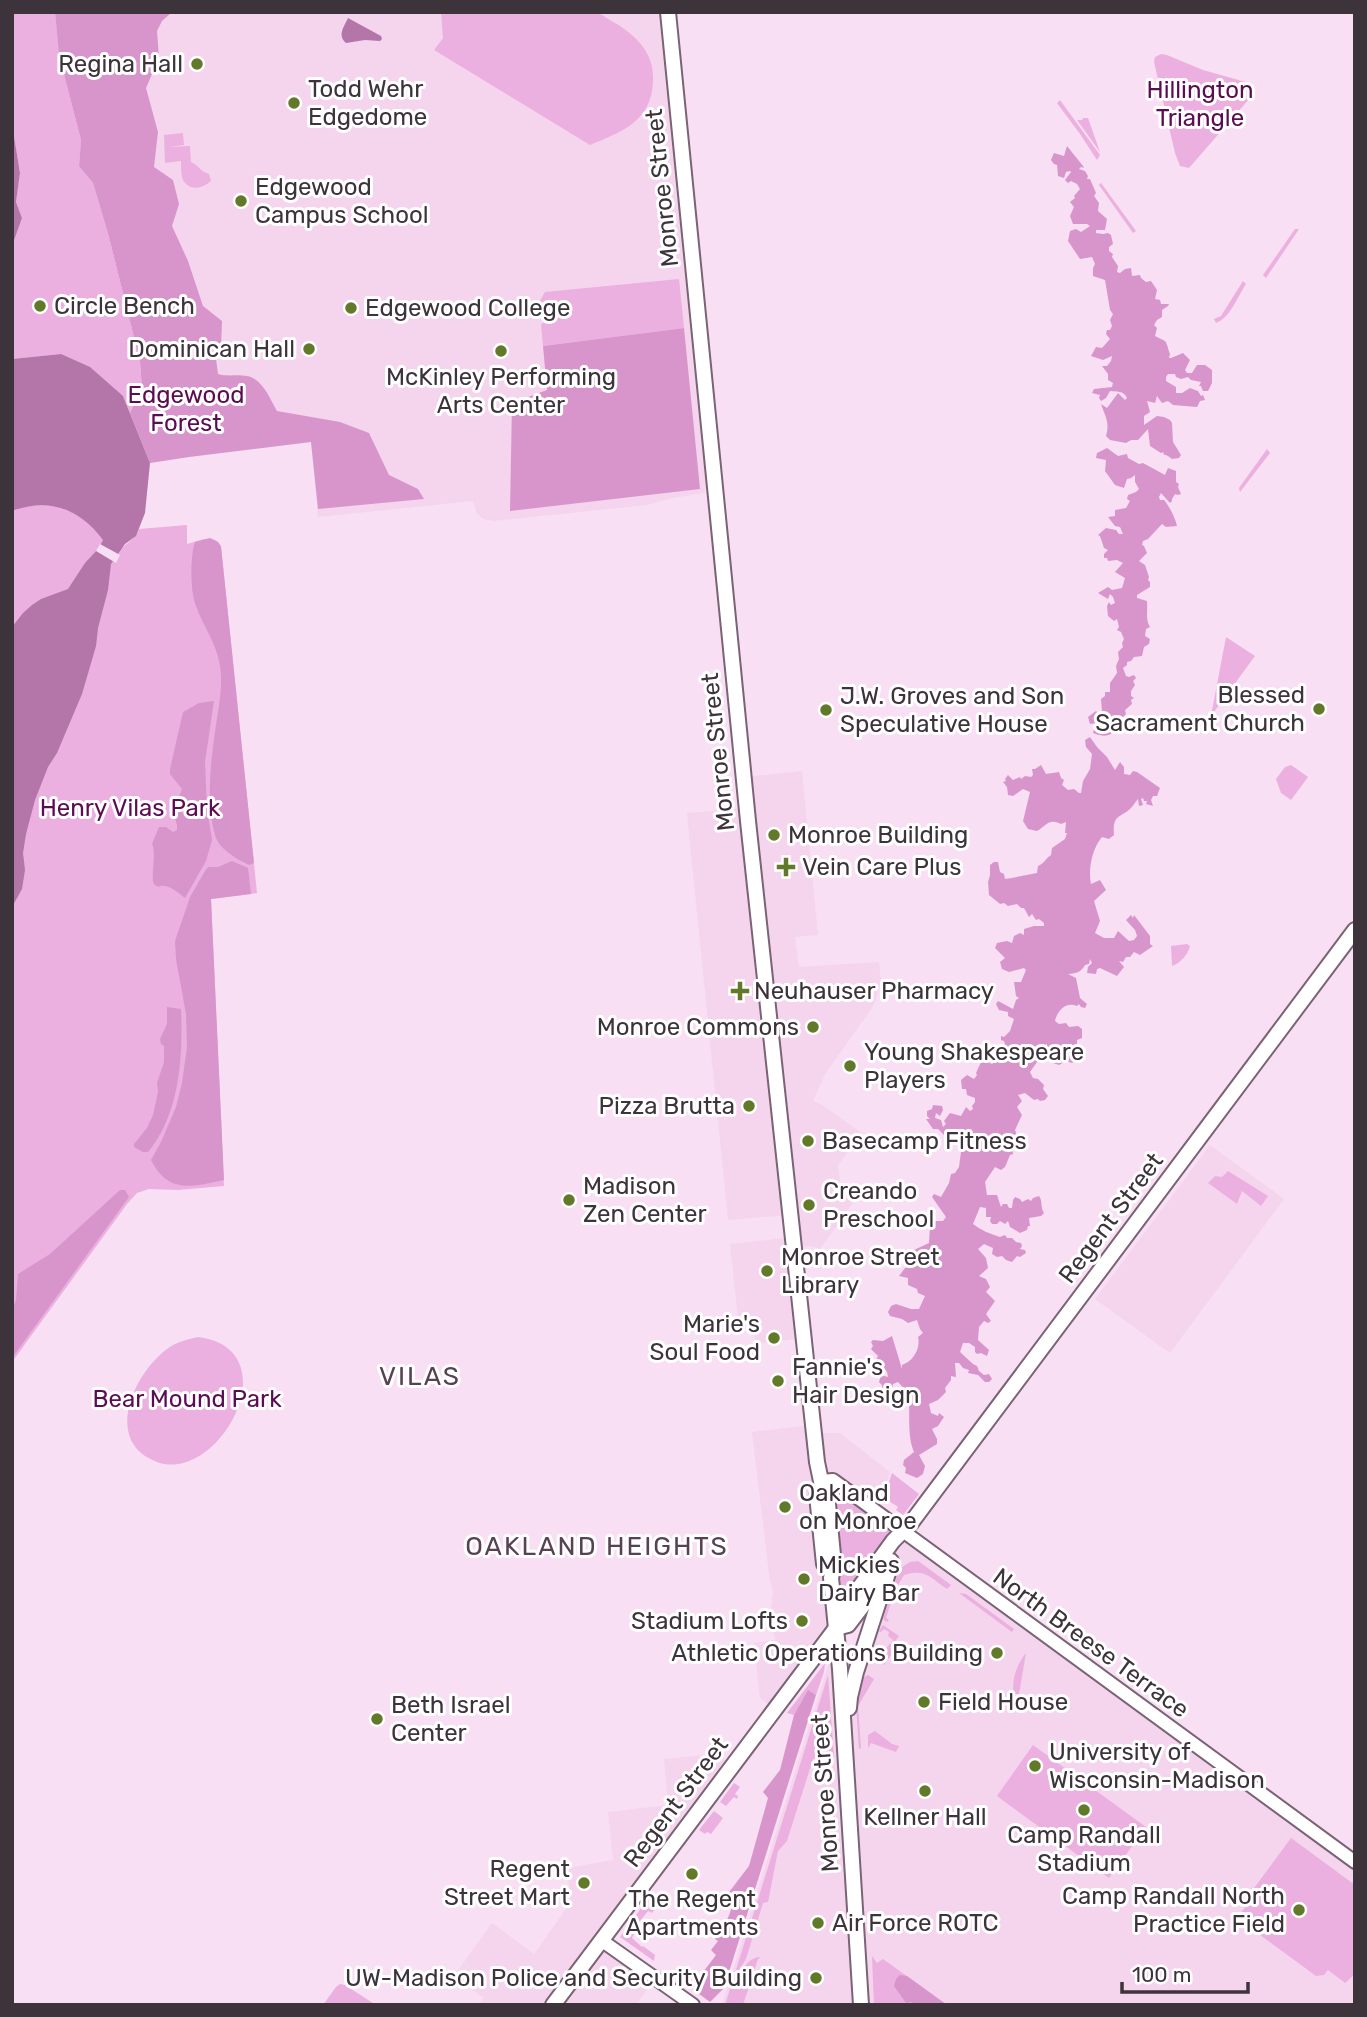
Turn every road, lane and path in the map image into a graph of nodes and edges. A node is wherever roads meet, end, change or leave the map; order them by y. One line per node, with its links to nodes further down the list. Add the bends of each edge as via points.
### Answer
1 (668, 12): 3 (main road, Monroe Street, via 757,906)
2 (1355, 930): 4 (main road, Regent Street)
3 (821, 1483): 4 (street, North Breese Terrace, via 833,1480); 7 (main road, Monroe Street, via 830,1520)
4 (904, 1532): 5 (main road, Regent Street, via 900,1546); 10 (street, North Breese Terrace)
5 (884, 1562): 6 (main road, Regent Street); 7 (main road, Regent Street, via 845,1607); 9 (main road, via 890,1567 850,1696)
6 (864, 1605): 7 (main road, Regent Street, via 848,1625); 8 (main road, via 860,1642 854,1656)
7 (836, 1628): 8 (main road, Monroe Street); 11 (main road, Regent Street)
8 (840, 1669): 9 (main road, Monroe Street)
9 (846, 1754): 14 (main road, Monroe Street)
10 (1355, 1862)
11 (601, 1940): 12 (main road, Regent Street); 13 (street)
12 (553, 2005)
13 (693, 2005)
14 (862, 2005)

